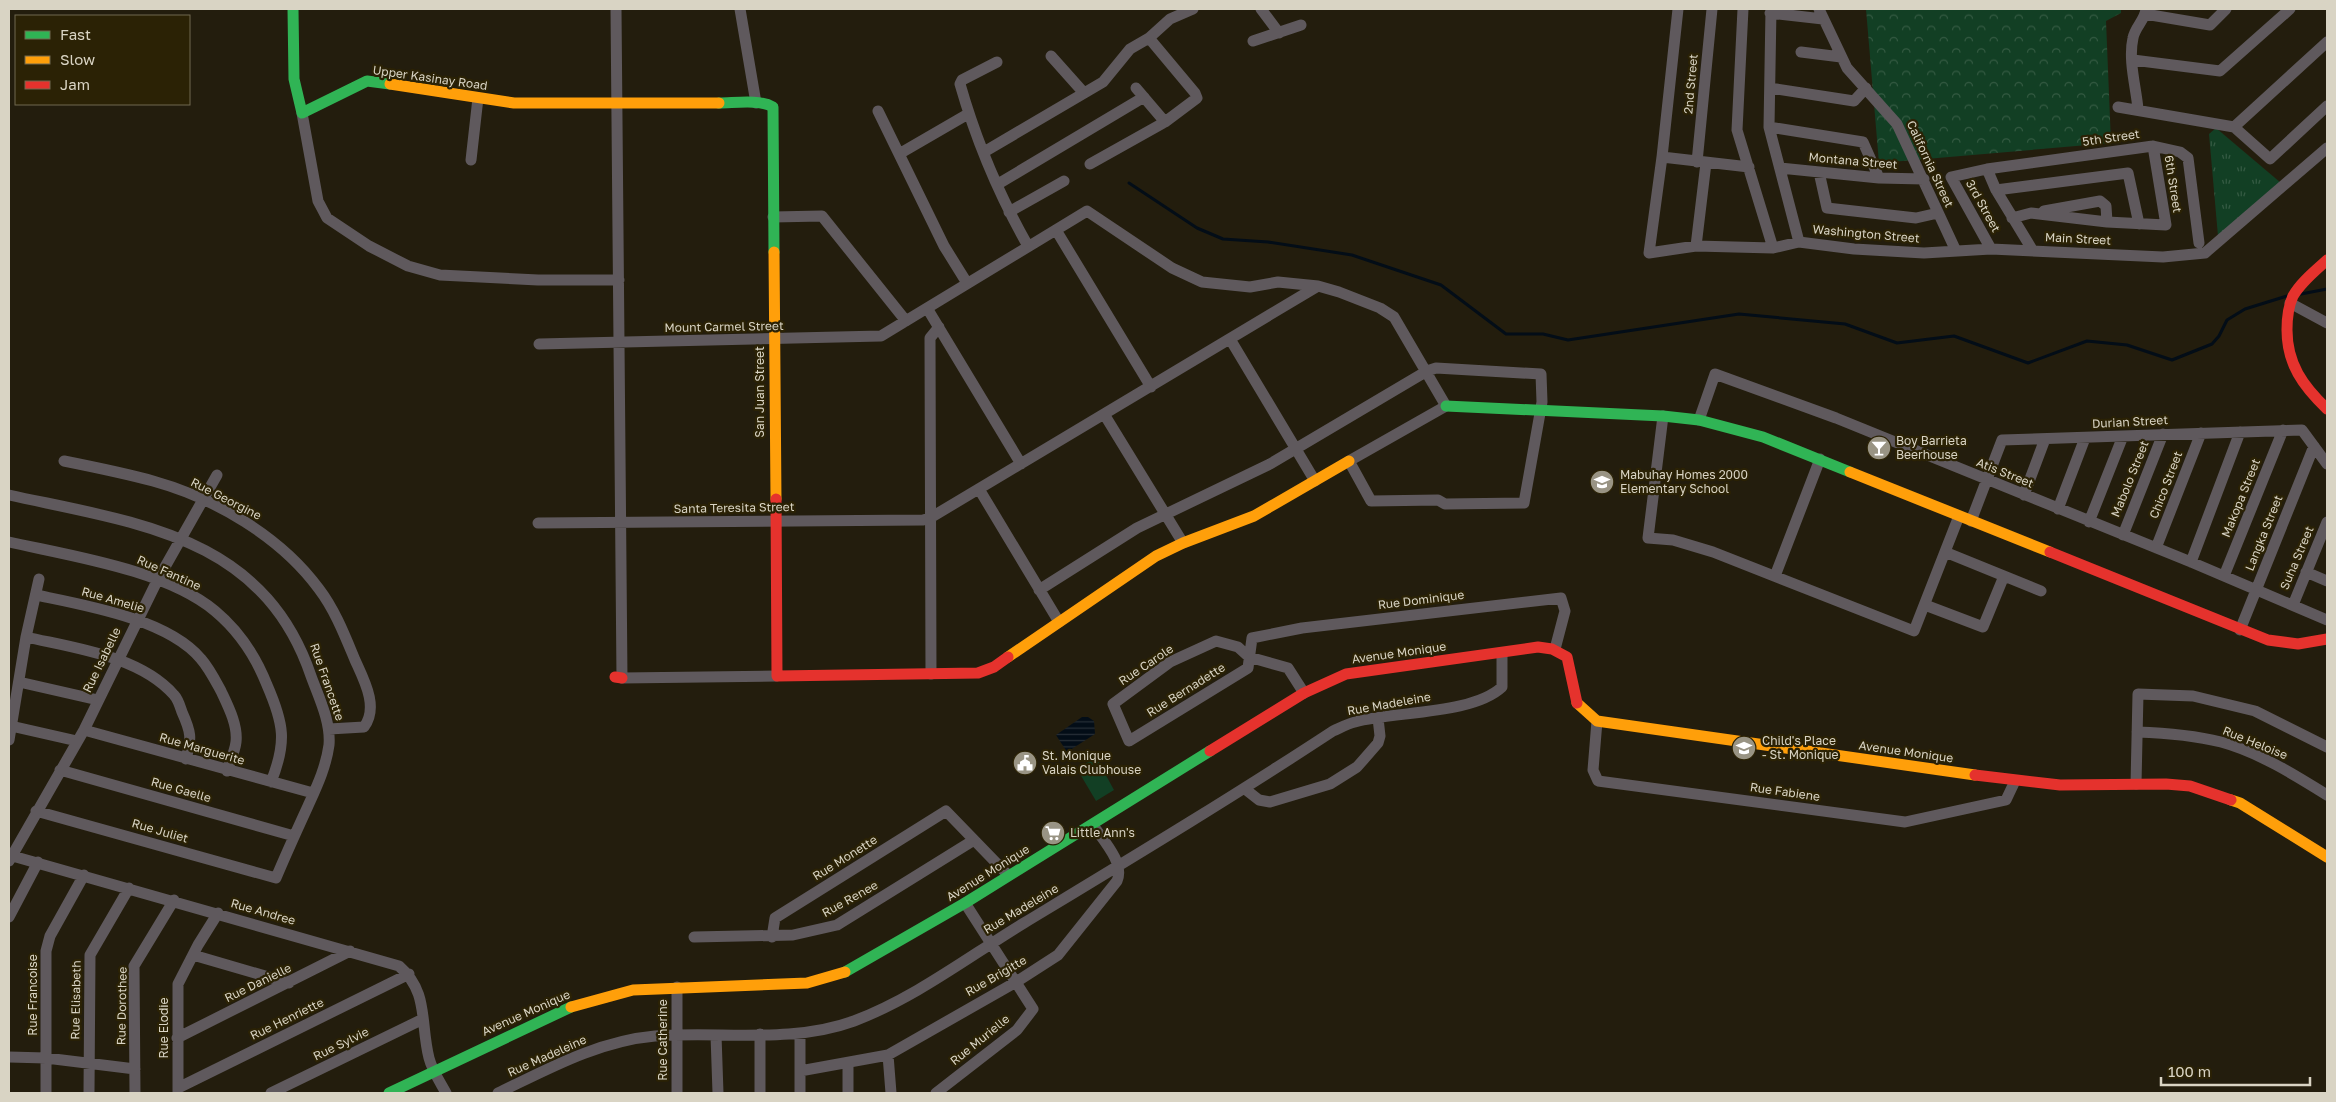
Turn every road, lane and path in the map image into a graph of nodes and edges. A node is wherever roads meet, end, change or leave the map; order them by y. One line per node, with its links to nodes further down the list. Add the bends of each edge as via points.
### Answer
1 (293, 9): 38 (street, via 294,79)
2 (616, 9): 31 (street)
3 (740, 9): 32 (street)
4 (1193, 9): 13 (street)
5 (1261, 9): 16 (street)
6 (1678, 9): 47 (street)
7 (1712, 9): 49 (street, 2nd Street)
8 (1743, 9): 51 (street, via 1737,130)
9 (2226, 9): 12 (street, via 2210,25)
10 (2290, 9): 23 (street, via 2220,71)
11 (1771, 11): 14 (street, California Street); 26 (street)
12 (2146, 12): 23 (street, via 2133,37)
13 (1170, 14): 17 (street)
14 (1821, 14): 22 (street, California Street)
15 (1301, 25): 16 (street)
16 (1279, 32): 18 (street)
17 (1149, 38): 28 (street, via 1130,49 1103,82); 40 (street, via 1196,98)
18 (1254, 41)
19 (2327, 42): 41 (street)
20 (1801, 52): 22 (street)
21 (1051, 56): 28 (street)
22 (1841, 57): 27 (street, California Street)
23 (2133, 60): 36 (street)
24 (997, 62): 39 (street, via 962,80 960,84)
25 (1136, 88): 29 (street)
26 (1770, 88): 27 (street, via 1854,101); 42 (street)
27 (1866, 88): 57 (street, California Street, via 1897,124)
28 (1084, 93): 45 (street)
29 (1144, 97): 40 (street); 59 (street)
30 (478, 98): 31 (street, Upper Kasinay Road, via 532,103); 38 (street, Upper Kasinay Road, via 367,81); 48 (street)
31 (617, 103): 32 (street, Upper Kasinay Road); 78 (street)
32 (756, 103): 34 (street, Upper Kasinay Road)
33 (2327, 106): 41 (street, via 2270,159)
34 (773, 107): 64 (street, San Juan Street)
35 (2118, 107): 36 (street)
36 (2138, 110): 41 (street)
37 (878, 111): 46 (street)
38 (302, 113): 78 (street, via 318,201 327,218 369,246 408,266 440,275)
39 (968, 114): 45 (street); 46 (street)
40 (1165, 122): 50 (street)
41 (2234, 127)
42 (1769, 128): 52 (street); 56 (street, via 1863,142)
43 (2153, 146): 53 (street, 5th Street); 67 (street, 6th Street, via 2166,225); 73 (street, 5th Street, via 2180,152 2188,158)
44 (2327, 148): 73 (street, via 2205,253)
45 (984, 152): 59 (street)
46 (899, 154): 79 (street, via 944,246)
47 (1662, 157): 49 (street); 71 (street, Washington Street, via 1649,253)
48 (472, 160)
49 (1702, 163): 51 (street); 71 (street, 2nd Street)
50 (1090, 164)
51 (1749, 167): 72 (street)
52 (1780, 168): 54 (street, Montana Street); 69 (street)
53 (1987, 169): 55 (street, 5th Street); 60 (street)
54 (1819, 172): 56 (street, Montana Street); 62 (street, via 1827,208 1916,218)
55 (1951, 177): 74 (street, 3rd Street)
56 (1879, 178): 57 (street, Montana Street)
57 (1924, 180): 62 (street, California Street)
58 (1064, 181): 61 (street)
59 (998, 184): 61 (street)
60 (1996, 190): 65 (street); 67 (street, via 2128,173)
61 (1009, 212): 70 (street)
62 (1938, 213): 75 (street, California Street)
63 (2031, 213): 65 (street); 66 (street); 66 (street, via 2100,202 2106,206)
64 (774, 217): 83 (street, via 822,216); 86 (street, San Juan Street)
65 (2012, 218): 76 (street)
66 (2107, 222): 67 (street)
67 (2139, 224)
68 (1056, 230): 70 (street, Mount Carmel Street); 80 (street, Mount Carmel Street, via 1087,210 1172,268 1202,282 1250,287 1278,282); 91 (street)
69 (1799, 242): 72 (street, Washington Street); 75 (street, Washington Street, via 1854,250)
70 (1028, 246): 79 (street, Mount Carmel Street)
71 (1696, 246): 72 (street, Washington Street)
72 (1773, 248)
73 (2199, 248): 76 (street, Main Street, via 2163,257)
74 (1991, 249): 75 (street, Main Street); 76 (street, Main Street)
75 (1956, 251)
76 (2033, 251)
77 (2327, 260): 81 (street, via 2305,281)
78 (619, 280): 88 (street)
79 (967, 283): 82 (street, Mount Carmel Street)
80 (1318, 286): 87 (street); 90 (street, via 1380,308 1394,318)
81 (2292, 300): 84 (street); 93 (street, via 2287,330 2288,358 2301,381)
82 (927, 308): 83 (street, Mount Carmel Street); 85 (street)
83 (906, 321): 86 (street, Mount Carmel Street, via 881,336)
84 (2327, 323)
85 (939, 327): 110 (street); 122 (street, via 930,338)
86 (774, 339): 88 (street, Mount Carmel Street); 124 (street, San Juan Street)
87 (1230, 339): 91 (street); 106 (street)
88 (620, 342): 89 (street, Mount Carmel Street); 128 (street)
89 (539, 344)
90 (1426, 371): 92 (street); 94 (street, via 1436,368 1541,374); 106 (street)
91 (1150, 387): 95 (street)
92 (1446, 406): 94 (street); 109 (street)
93 (2327, 408)
94 (1540, 411): 96 (street); 109 (street, via 1524,503 1371,501)
95 (1104, 414): 110 (street); 120 (street)
96 (1663, 416): 97 (street); 138 (street, via 1648,538 1678,541)
97 (1700, 420): 107 (street, via 1763,437); 113 (street, Atis Street, via 1715,374 1836,418)
98 (2283, 430): 99 (street, Durian Street); 105 (street, Durian Street, via 2302,430); 140 (street, Makopa Street)
99 (2240, 432): 100 (street, Durian Street); 136 (street)
100 (2201, 433): 101 (street, Durian Street); 134 (street, Chico Street)
101 (2163, 434): 102 (street, Durian Street); 129 (street, Mabolo Street)
102 (2123, 436): 103 (street, Durian Street); 125 (street)
103 (2085, 438): 104 (street, Durian Street); 119 (street)
104 (2045, 440): 113 (street, Durian Street, via 2002,440); 117 (street)
105 (2314, 446): 111 (street, Durian Street); 144 (street, Langka Street)
106 (1296, 448): 114 (street); 120 (street, via 1246,476)
107 (1820, 458): 121 (street); 138 (street)
108 (64, 461): 118 (street, Rue Georgine, via 155,482)
109 (1349, 461): 114 (street)
110 (1021, 464): 115 (street)
111 (2327, 464)
112 (216, 475): 118 (street, Rue Isabelle)
113 (1987, 480): 117 (street, Atis Street); 123 (street, Durian Street)
114 (1315, 482): 133 (street, via 1254,516)
115 (979, 489): 122 (street); 145 (street)
116 (9, 495): 130 (street, Rue Francette)
117 (2024, 496): 119 (street, Atis Street)
118 (202, 500): 130 (street, Rue Isabelle); 168 (street, Rue Georgine, via 241,520 293,557 320,589 333,611 366,684 372,708 364,727)
119 (2058, 509): 125 (street, Atis Street)
120 (1165, 514): 133 (street); 145 (street, via 1113,541)
121 (1960, 516): 123 (street); 135 (street)
122 (930, 518): 124 (street, Santa Teresita Street); 160 (street)
123 (1971, 520): 153 (street)
124 (775, 522): 128 (street, Santa Teresita Street); 161 (street, San Juan Street)
125 (2090, 522): 129 (street, Atis Street)
126 (2327, 522): 132 (street, Suha Street)
127 (538, 523): 128 (street, Santa Teresita Street)
128 (621, 523): 161 (street, via 619,678)
129 (2123, 535): 134 (street, Atis Street)
130 (181, 538): 142 (street, Rue Isabelle); 168 (street, Rue Francette, via 229,564 271,601 302,650)
131 (9, 542): 142 (street, Rue Fantine, via 118,566)
132 (2324, 542): 137 (street, Suha Street)
133 (1183, 543): 152 (street, via 1156,556)
134 (2156, 548): 136 (street, Atis Street)
135 (1945, 552): 139 (street); 148 (street)
136 (2191, 562): 140 (street, Atis Street)
137 (2306, 572): 143 (street); 149 (street, Suha Street)
138 (1775, 576): 148 (street, via 1914,631)
139 (2004, 576): 146 (street); 148 (street, via 1983,627)
140 (2224, 576): 144 (street, Atis Street)
141 (39, 579): 147 (street)
142 (157, 581): 150 (street, Rue Isabelle); 179 (street, Rue Fantine, via 187,593 215,611 238,634 259,664 278,710 283,742)
143 (2327, 581)
144 (2257, 589): 149 (street, Atis Street); 153 (street, Langka Street)
145 (1039, 590): 152 (street)
146 (2041, 591)
147 (36, 595): 150 (street, Rue Amelie); 154 (street)
148 (1925, 605)
149 (2293, 605): 151 (street, Atis Street)
150 (137, 620): 159 (street, Rue Isabelle); 177 (street, Rue Amelie, via 181,641 200,657 214,678 235,727 236,742)
151 (2327, 620)
152 (1059, 622): 160 (street, via 994,667 978,673)
153 (2240, 630): 155 (street, via 2290,645 2309,645)
154 (26, 637): 159 (street); 162 (street)
155 (2327, 640)
156 (1555, 649): 157 (street, Avenue Monique, via 1538,647); 158 (street, Rue Dominique, via 1565,611 1561,598 1294,630 1252,638); 166 (street, via 1568,659 1572,668 1576,699 1583,710)
157 (1502, 653): 163 (street, Avenue Monique, via 1346,674); 165 (street, Rue Madeleine, via 1502,687 1494,694 1450,708)
158 (1249, 657): 163 (street, Rue Carole, via 1288,668); 173 (street, Rue Bernadette, via 1248,668); 173 (street, Rue Carole, via 1238,646 1216,640 1170,662 1113,704)
159 (118, 660): 164 (street, Rue Isabelle); 175 (street, via 161,683 175,696 190,729 192,741)
160 (931, 674): 161 (street)
161 (777, 676)
162 (19, 682): 164 (street); 167 (street)
163 (1304, 693): 185 (street, Avenue Monique)
164 (98, 700): 169 (street, Rue Isabelle)
165 (1378, 718): 181 (street, Rue Madeleine, via 1354,722 1333,731); 181 (street, via 1378,743 1348,775 1330,784 1270,802 1259,800)
166 (1597, 721): 178 (street, Avenue Monique); 178 (street, Rue Fabiene, via 1593,770 1598,781 1905,822 2006,800)
167 (11, 726): 171 (street); 172 (street)
168 (329, 729): 182 (street, Rue Francette, via 326,765)
169 (84, 730): 172 (street, Rue Isabelle); 175 (street, Rue Marguerite)
170 (2137, 732): 174 (street, via 2138,694 2193,696 2255,711); 180 (street); 183 (street, Rue Heloise, via 2177,733 2223,743 2280,767)
171 (9, 740)
172 (77, 742): 176 (street, Rue Isabelle)
173 (1129, 742)
174 (2327, 747)
175 (186, 759): 177 (street, Rue Marguerite)
176 (60, 770): 184 (street, Rue Isabelle); 186 (street, Rue Gaelle)
177 (227, 771): 179 (street, Rue Marguerite)
178 (2015, 781): 180 (street, Avenue Monique, via 2060,785)
179 (271, 782): 182 (street, Rue Marguerite)
180 (2136, 784): 189 (street, Avenue Monique, via 2190,786 2227,797)
181 (1245, 789): 191 (street, Rue Madeleine)
182 (313, 793): 186 (street, Rue Francette)
183 (2327, 795)
184 (36, 811): 188 (street, Rue Isabelle); 194 (street, Rue Juliet)
185 (1093, 825): 191 (street); 193 (street, Avenue Monique)
186 (294, 836): 194 (street, Rue Francette)
187 (974, 840): 193 (street); 201 (street, Rue Renee, via 837,925 809,933); 201 (street, Rue Monette, via 946,811 775,918)
188 (10, 857): 190 (street, Rue Andree)
189 (2327, 857)
190 (38, 862): 192 (street, Rue Andree); 199 (street)
191 (1119, 866): 202 (street, Rue Madeleine); 206 (street, Rue Brigitte, via 1117,881 1058,956)
192 (84, 875): 195 (street, Rue Andree); 217 (street, Rue Francoise, via 50,936 46,951)
193 (1008, 876): 197 (street, Avenue Monique)
194 (276, 878)
195 (129, 888): 196 (street, Rue Andree); 219 (street, Rue Elisabeth, via 90,955)
196 (174, 900): 198 (street, Rue Andree); 220 (street, Rue Dorothee, via 134,966)
197 (965, 903): 202 (street, Rue Murielle); 208 (street, Avenue Monique, via 868,961 823,980 792,984)
198 (218, 913): 203 (street, Rue Andree); 204 (street, Rue Elodie)
199 (9, 918)
200 (694, 936): 201 (street, Rue Renee)
201 (772, 937)
202 (991, 943): 206 (street, Rue Murielle); 210 (street, Rue Madeleine, via 902,1000 852,1022)
203 (350, 951): 205 (street, Rue Andree, via 399,966); 207 (street, Rue Danielle)
204 (193, 955): 207 (street); 214 (street, Rue Elodie, via 178,984)
205 (408, 974): 209 (street, via 419,991); 223 (street, Rue Henriette)
206 (1016, 982): 215 (street, Rue Brigitte); 237 (street, Rue Murielle, via 1033,1009 1017,1030)
207 (289, 984): 214 (street, Rue Danielle)
208 (677, 987): 212 (street, Rue Catherine); 221 (street, Avenue Monique, via 633,990 563,1009)
209 (423, 1019): 221 (street); 227 (street, Rue Sylvie)
210 (800, 1033): 211 (street, Rue Madeleine); 222 (street)
211 (760, 1034): 213 (street, Rue Madeleine); 233 (street)
212 (677, 1035): 213 (street, Rue Madeleine); 230 (street, Rue Madeleine, via 629,1040 594,1049); 231 (street, Rue Catherine)
213 (716, 1035): 232 (street)
214 (177, 1038): 223 (street, Rue Elodie)
215 (888, 1055): 218 (street, Rue Brigitte); 236 (street)
216 (9, 1057): 217 (street)
217 (46, 1058): 219 (street); 224 (street, Rue Francoise)
218 (848, 1063): 222 (street, Rue Brigitte); 235 (street)
219 (89, 1064): 220 (street); 225 (street, Rue Elisabeth)
220 (135, 1069): 226 (street, Rue Dorothee)
221 (434, 1071): 228 (street, Avenue Monique); 229 (street)
222 (800, 1071): 234 (street)
223 (178, 1091)
224 (46, 1093)
225 (89, 1093)
226 (135, 1093)
227 (271, 1093)
228 (389, 1093)
229 (446, 1093)
230 (498, 1093)
231 (678, 1093)
232 (718, 1093)
233 (760, 1093)
234 (800, 1093)
235 (848, 1093)
236 (891, 1093)
237 (936, 1093)

